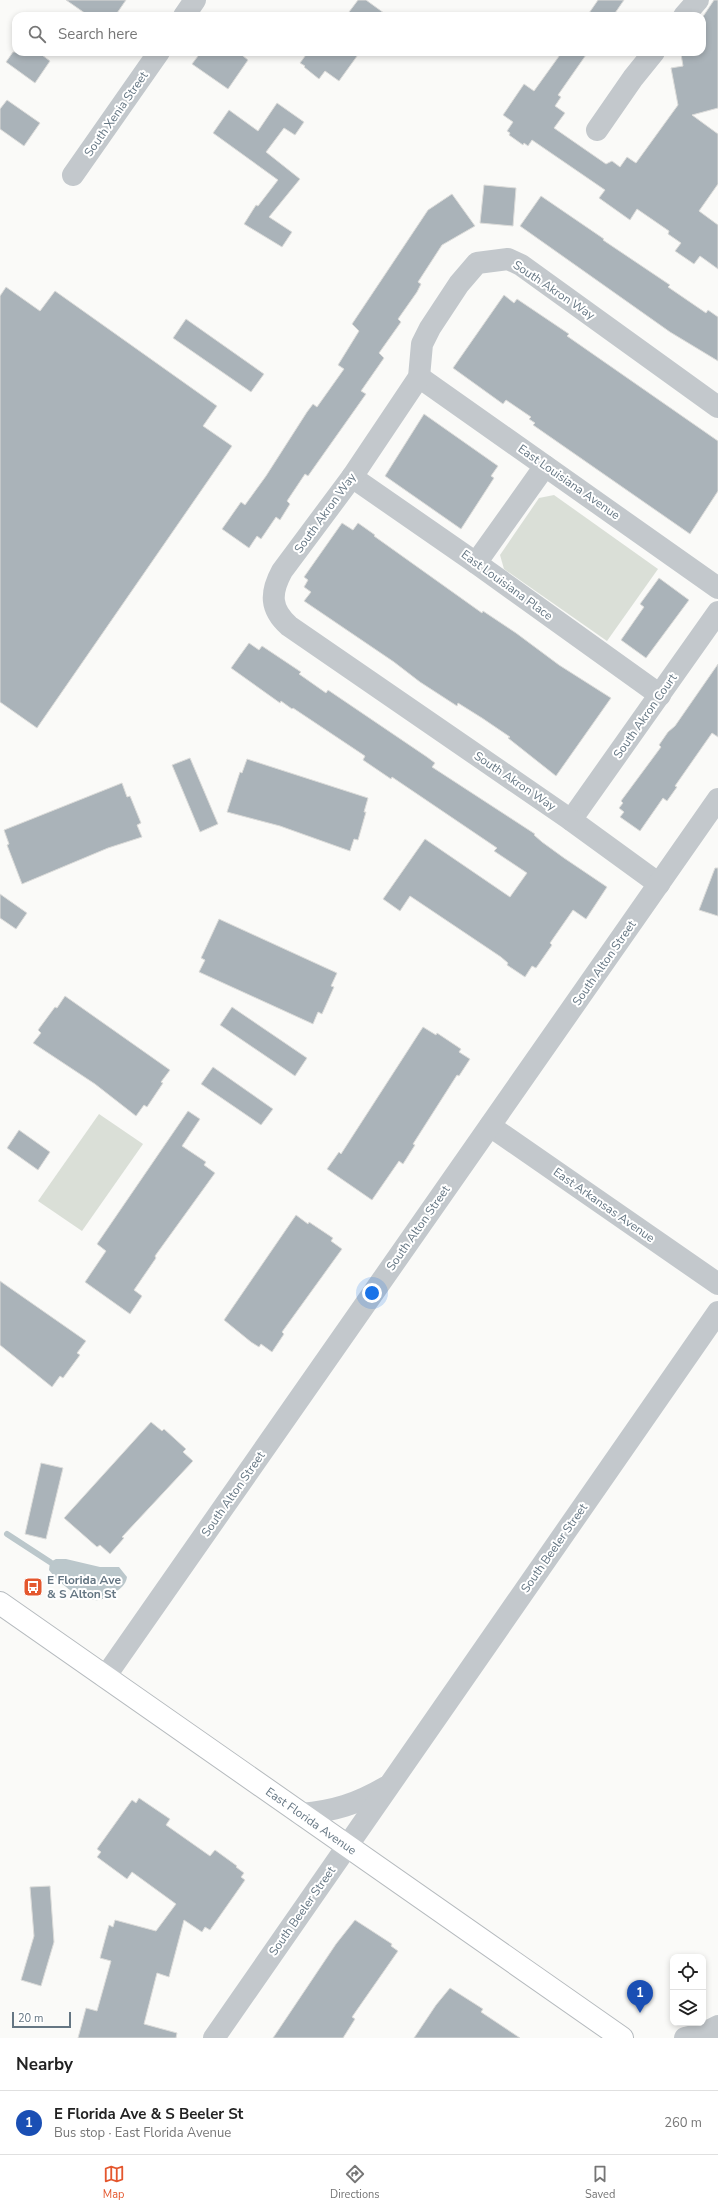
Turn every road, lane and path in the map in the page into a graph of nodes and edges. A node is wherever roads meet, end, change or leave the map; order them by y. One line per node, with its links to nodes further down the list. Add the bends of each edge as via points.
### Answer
1 (195, 0): 3 (street)
2 (698, 0): 4 (street)
3 (187, 12)
4 (688, 12)
5 (156, 56): 8 (street, South Xenia Street)
6 (651, 56): 7 (street)
7 (597, 130)
8 (73, 175)
9 (420, 377): 10 (street, South Akron Way, via 422,344 460,284 477,263 508,259 521,265); 11 (street, East Louisiana Avenue); 12 (street, South Akron Way)
10 (718, 407)
11 (545, 466): 13 (street); 14 (street, East Louisiana Avenue)
12 (352, 476): 13 (street, East Louisiana Place); 18 (street, South Akron Way, via 275,584 273,597 279,617)
13 (476, 563): 16 (street, East Louisiana Place)
14 (718, 588)
15 (718, 612): 16 (street, South Akron Court)
16 (660, 695): 18 (street, South Akron Court)
17 (718, 799): 19 (street, South Alton Street)
18 (571, 820): 19 (street, South Akron Way)
19 (659, 884): 20 (street, South Alton Street)
20 (490, 1126): 21 (street, East Arkansas Avenue); 24 (street, South Alton Street)
21 (718, 1284)
22 (718, 1312): 25 (street, South Beeler Street)
23 (0, 1603): 24 (main road, East Florida Avenue)
24 (105, 1677): 26 (main road, East Florida Avenue)
25 (390, 1785): 26 (street, South Beeler Street, via 348,1806); 27 (street, South Beeler Street)
26 (301, 1814): 27 (main road, East Florida Avenue)
27 (347, 1847): 29 (street, South Beeler Street); 30 (main road, East Florida Avenue)
28 (718, 2026): 31 (street, via 702,2034)
29 (214, 2038)
30 (622, 2038)
31 (685, 2038)

